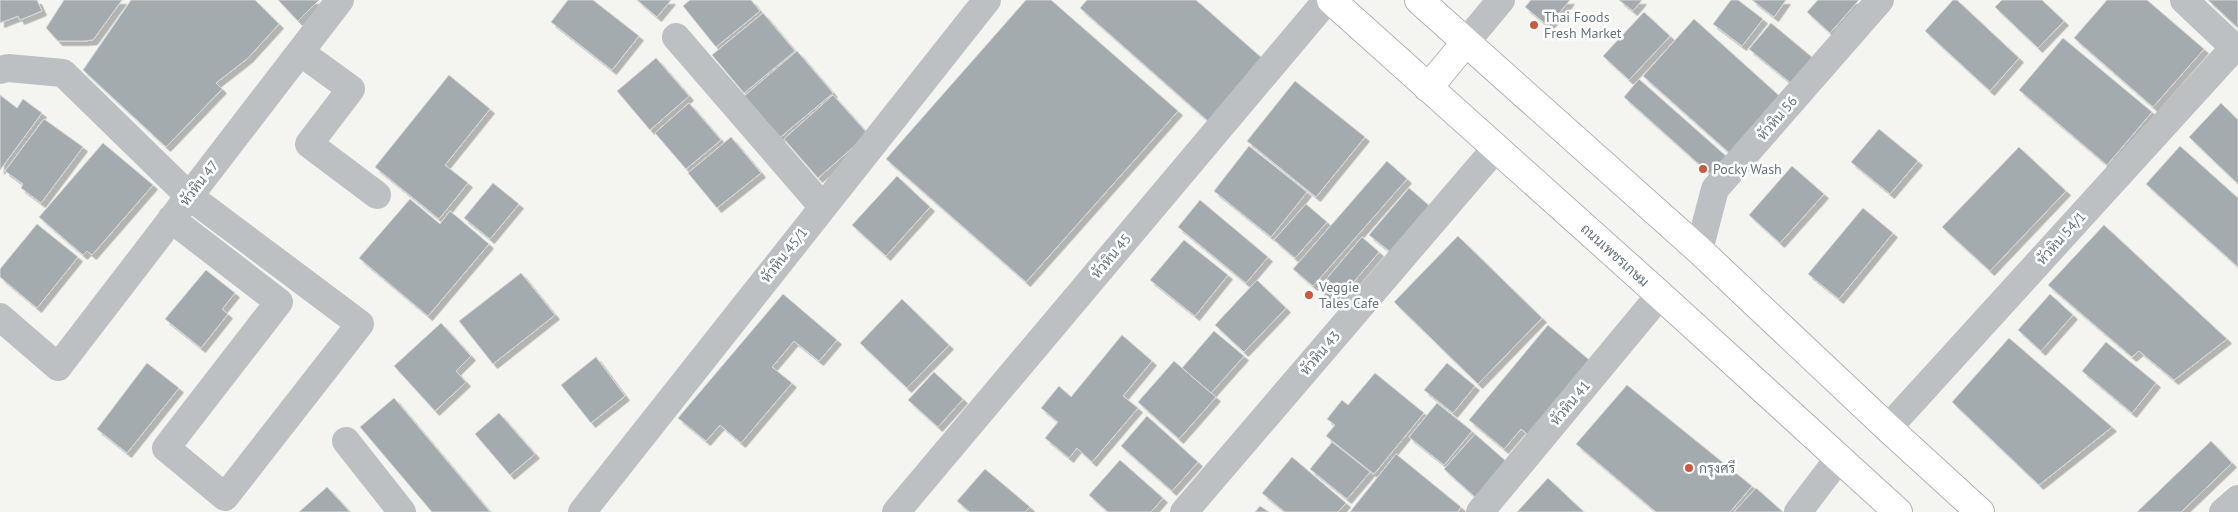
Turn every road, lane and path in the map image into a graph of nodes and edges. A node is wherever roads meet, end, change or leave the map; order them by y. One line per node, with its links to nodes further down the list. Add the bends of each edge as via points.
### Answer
1 (340, 0): 12 (street, หัวหิน 47)
2 (987, 0): 18 (street, หัวหิน 45/1)
3 (1327, 0): 31 (street, หัวหิน 45)
4 (1331, 0): 14 (main road, ถนนเพชรเกษม)
5 (1419, 0): 10 (main road)
6 (1501, 0): 10 (street)
7 (1880, 0): 20 (street, หัวหิน 56, via 1715,190)
8 (2184, 0): 11 (street)
9 (676, 37): 18 (street)
10 (1466, 42): 14 (main road); 20 (main road)
11 (2236, 50): 25 (street, หัวหิน 54/1)
12 (300, 52): 16 (street, via 351,89 309,144); 17 (street, หัวหิน 47)
13 (0, 70): 17 (street, via 62,73)
14 (1428, 88): 15 (main road, ถนนเพชรเกษม)
15 (1495, 148): 22 (main road, ถนนเพชรเกษม); 32 (street, หัวหิน 43)
16 (377, 195)
17 (189, 196): 19 (street, หัวหิน 47); 21 (street)
18 (822, 206): 30 (street, หัวหิน 45/1)
19 (171, 219): 23 (street); 24 (street, หัวหิน 47, via 58,367)
20 (1699, 250): 25 (main road)
21 (297, 277): 23 (street); 23 (street, via 360,324 225,497 166,448)
22 (1660, 295): 27 (main road, ถนนเพชรเกษม); 33 (street, หัวหิน 41)
23 (279, 302)
24 (0, 318)
25 (1888, 428): 36 (main road)
26 (346, 441): 29 (street)
27 (1839, 458): 34 (street); 35 (main road, ถนนเพชรเกษม)
28 (2238, 499): 37 (street)
29 (402, 512)
30 (582, 512)
31 (896, 512)
32 (1184, 512)
33 (1480, 512)
34 (1798, 512)
35 (1898, 512)
36 (1980, 512)
37 (2223, 512)

